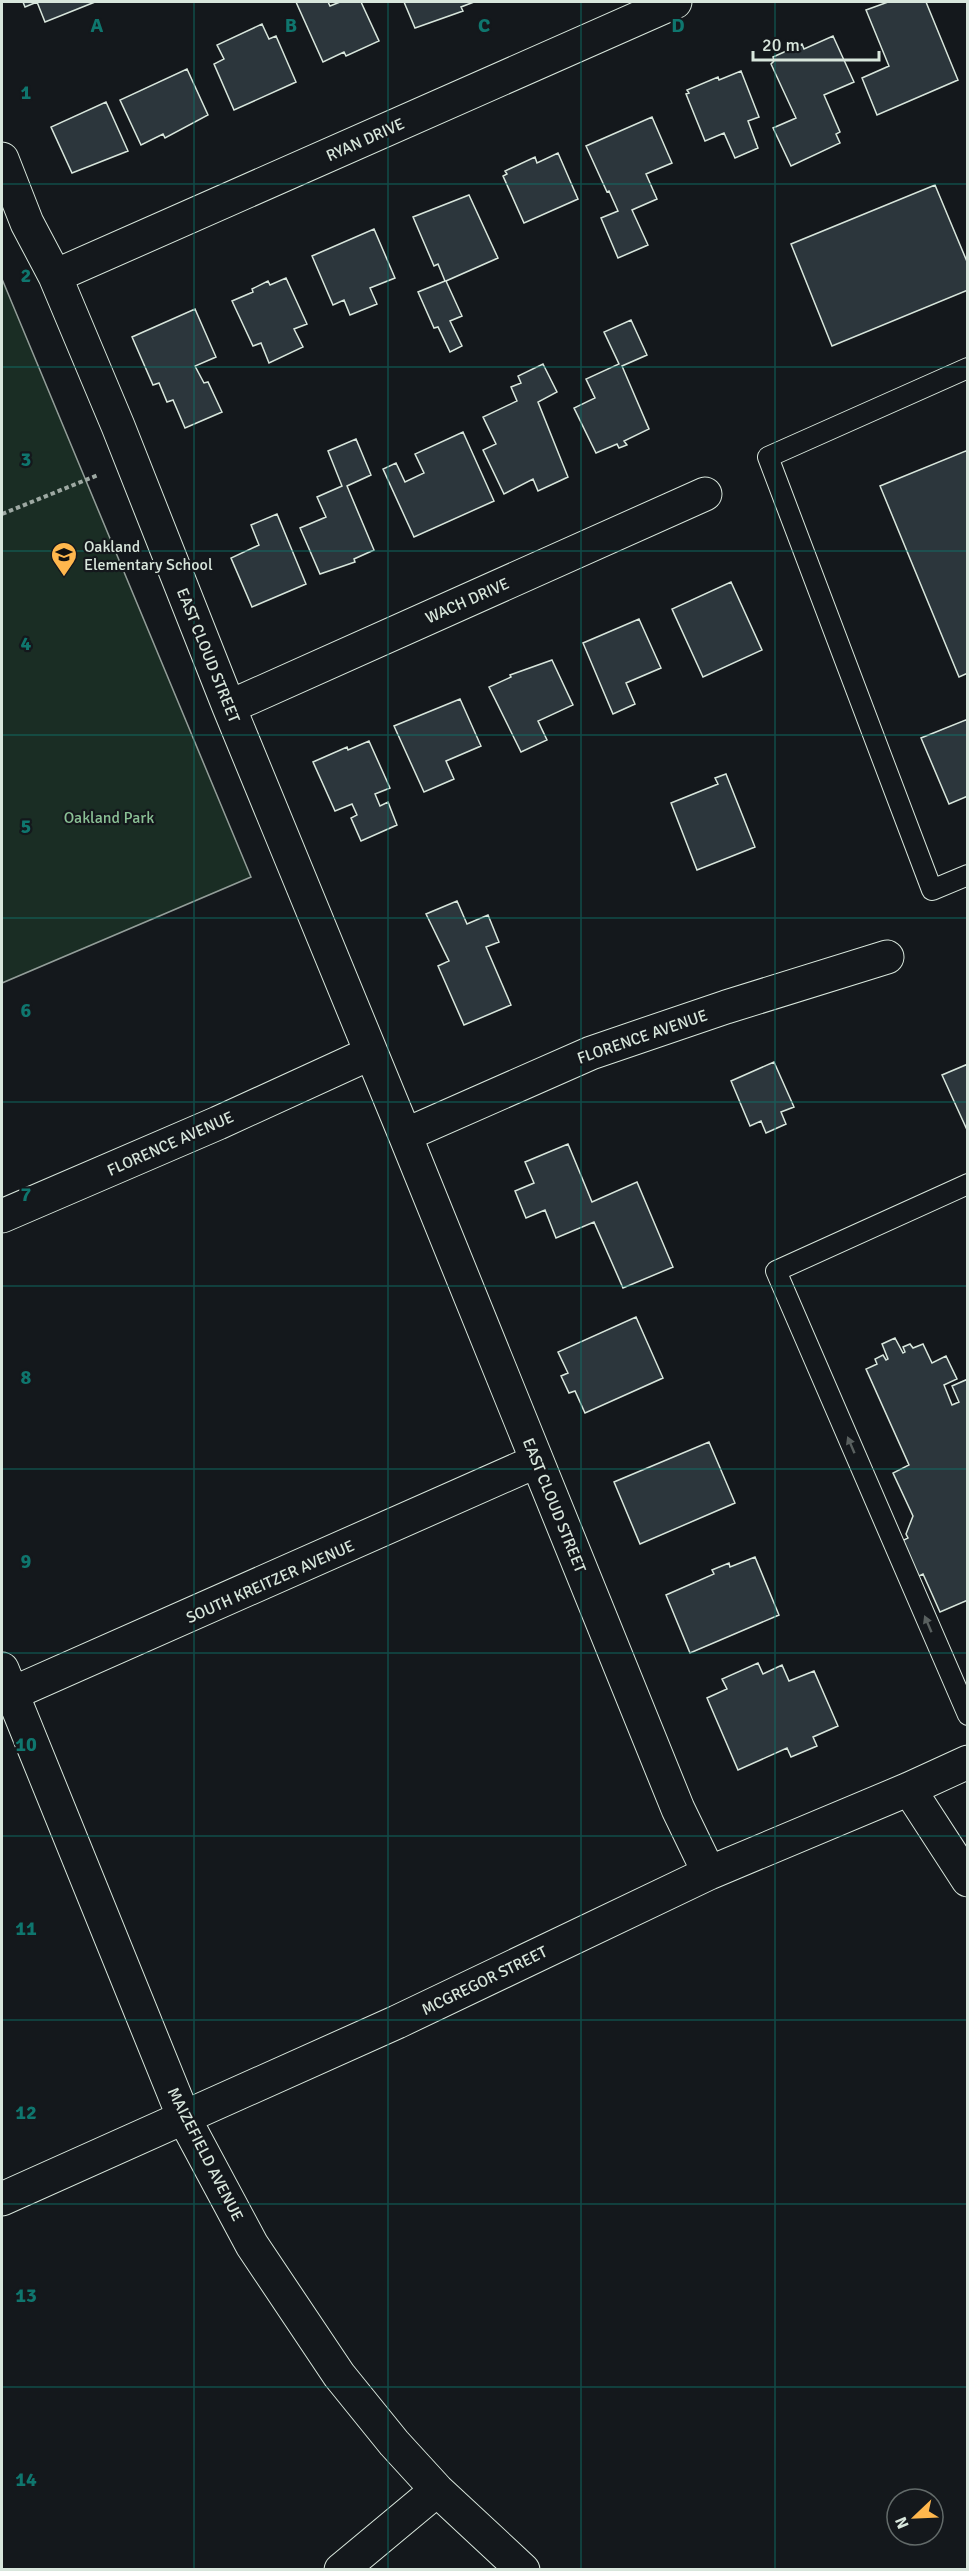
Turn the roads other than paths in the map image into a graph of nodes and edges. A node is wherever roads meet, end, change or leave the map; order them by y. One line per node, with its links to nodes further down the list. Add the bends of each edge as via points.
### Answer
1 (675, 2): 3 (street, RYAN DRIVE)
2 (2, 159): 3 (street, EAST CLOUD STREET, via 27,223)
3 (55, 276): 6 (street, EAST CLOUD STREET)
4 (968, 368): 7 (lane, via 768,457 932,890)
5 (705, 494): 6 (street, WACH DRIVE)
6 (229, 707): 9 (street, EAST CLOUD STREET)
7 (968, 875)
8 (887, 957): 10 (street, FLORENCE AVENUE, via 591,1053)
9 (371, 1053): 10 (street, EAST CLOUD STREET); 12 (street, FLORENCE AVENUE)
10 (405, 1135): 13 (street, EAST CLOUD STREET)
11 (968, 1184): 14 (lane, one-way to 11, via 776,1271)
12 (2, 1216)
13 (537, 1461): 15 (street, SOUTH KREITZER AVENUE); 19 (street, EAST CLOUD STREET, via 678,1809)
14 (959, 1674): 16 (lane)
15 (5, 1687): 21 (street, MAIZEFIELD AVENUE)
16 (968, 1715)
17 (968, 1762): 18 (street, MCGREGOR STREET)
18 (909, 1790): 19 (street, MCGREGOR STREET); 20 (street)
19 (709, 1873): 21 (street, MCGREGOR STREET, via 397,2022)
20 (968, 1880)
21 (184, 2118): 22 (street, MCGREGOR STREET); 23 (street, MAIZEFIELD AVENUE, via 252,2245 285,2296 339,2375)
22 (2, 2199)
23 (437, 2490): 24 (street); 25 (street, MAIZEFIELD AVENUE)
24 (341, 2570)
25 (523, 2570)

